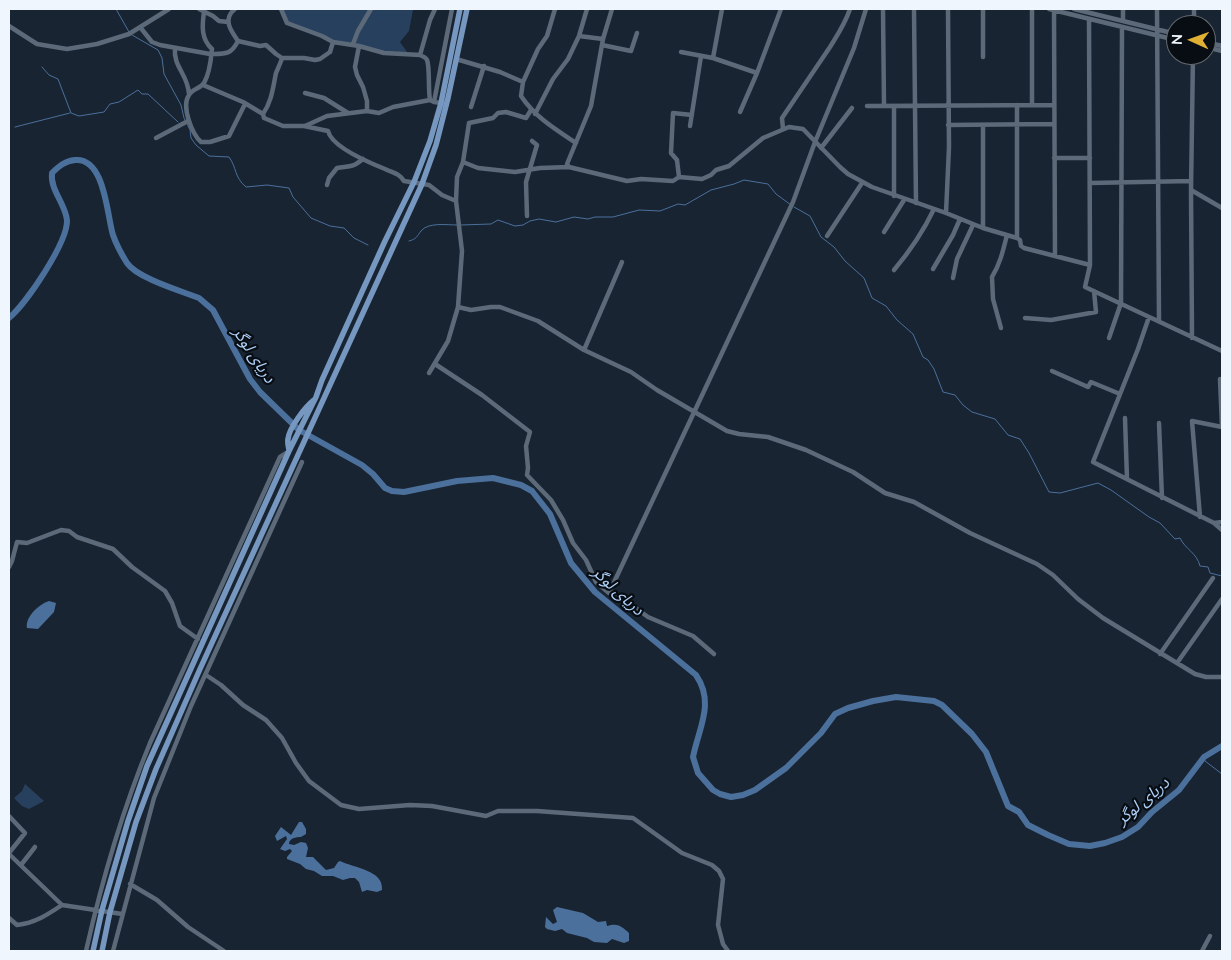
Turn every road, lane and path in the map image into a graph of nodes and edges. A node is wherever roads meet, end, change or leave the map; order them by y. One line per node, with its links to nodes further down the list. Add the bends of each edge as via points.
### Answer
1 (169, 9): 32 (street)
2 (199, 9): 27 (street)
3 (235, 9): 30 (street)
4 (282, 9): 41 (street, via 287,23)
5 (371, 9): 42 (street)
6 (435, 9): 48 (street)
7 (452, 9): 61 (street)
8 (460, 9): 61 (main road)
9 (466, 9): 53 (main road)
10 (555, 9): 57 (street, via 547,36)
11 (587, 9): 37 (street)
12 (612, 9): 39 (street)
13 (722, 9): 52 (street)
14 (781, 9): 56 (street)
15 (850, 9): 86 (street, via 838,35 782,118)
16 (866, 9): 89 (street, via 854,48)
17 (883, 9): 68 (street)
18 (914, 9): 70 (street)
19 (948, 9): 63 (street)
20 (983, 9): 50 (street)
21 (1032, 9): 65 (street)
22 (1052, 9): 28 (street); 66 (street)
23 (1074, 9): 26 (street)
24 (1123, 9): 29 (street)
25 (1157, 9): 34 (street)
26 (1089, 11): 29 (street)
27 (204, 12): 30 (street, via 219,21); 47 (street, via 202,30 212,49)
28 (1090, 19): 33 (street); 93 (street)
29 (1123, 21): 34 (street)
30 (228, 22): 40 (street)
31 (9, 26): 32 (street, via 37,44 67,49 89,46)
32 (140, 27): 45 (street, via 152,42)
33 (1122, 27): 34 (street); 104 (street)
34 (1158, 32): 35 (street); 38 (street); 102 (street)
35 (1166, 33)
36 (637, 34): 43 (street, via 631,51)
37 (579, 36): 39 (street); 74 (street)
38 (1166, 36)
39 (603, 39): 43 (street)
40 (238, 41): 47 (street, via 231,51); 51 (street, via 260,46 266,44)
41 (333, 42): 42 (street); 51 (street, via 330,52 320,59)
42 (353, 44): 44 (street)
43 (602, 45): 90 (street, via 590,106)
44 (359, 46): 48 (street, via 384,53); 73 (street, via 355,67 367,101)
45 (175, 48): 47 (street); 60 (street, via 174,56 189,83)
46 (681, 52): 49 (street)
47 (211, 54): 58 (street)
48 (420, 55): 61 (street, via 428,63 428,91)
49 (701, 56): 52 (street); 78 (street)
50 (983, 57)
51 (282, 58): 77 (street, via 270,102)
52 (713, 58): 56 (street)
53 (456, 59): 55 (street); 105 (main road, via 436,145)
54 (1193, 65): 99 (street)
55 (484, 66): 57 (street); 71 (street)
56 (758, 73): 75 (street)
57 (523, 82): 74 (street, via 521,96)
58 (203, 85): 60 (street); 62 (street)
59 (305, 93): 76 (street, via 324,98)
60 (189, 94): 79 (street)
61 (435, 101): 73 (street, via 393,107 379,113); 100 (main road, via 430,141)
62 (245, 104): 77 (street); 79 (street, via 229,136 216,141 201,142)
63 (949, 105): 64 (street); 70 (street); 81 (street)
64 (1017, 105): 65 (street); 83 (street)
65 (1032, 105): 66 (street)
66 (1053, 105): 80 (street)
67 (868, 106): 68 (street)
68 (884, 106): 69 (street)
69 (894, 106): 70 (street); 108 (street)
70 (915, 106): 111 (street)
71 (471, 107)
72 (852, 108): 91 (street)
73 (366, 111): 76 (street)
74 (533, 112): 90 (street); 95 (street, via 526,118 498,113 493,118 469,123)
75 (740, 112)
76 (348, 113): 84 (street, via 328,116)
77 (263, 114): 84 (street, via 264,118 283,126)
78 (692, 115): 85 (street); 98 (street, via 673,113 671,153 677,160)
79 (187, 122): 87 (street)
80 (1054, 124): 83 (street); 92 (street)
81 (948, 125): 82 (street); 114 (street)
82 (983, 125): 83 (street); 118 (street)
83 (1017, 125): 122 (street)
84 (304, 126): 94 (street, via 328,130 336,143)
85 (690, 126)
86 (783, 129): 89 (street, via 803,129); 98 (street, via 763,138 729,166 711,175 702,179)
87 (156, 138)
88 (532, 141): 97 (street, via 537,145)
89 (815, 142): 91 (street); 146 (street, via 790,210)
90 (576, 143): 96 (street, via 567,164)
91 (821, 148): 103 (street)
92 (1054, 158): 93 (street); 123 (street)
93 (1090, 158): 101 (street)
94 (363, 159): 100 (street, via 399,174 404,181); 106 (street, via 356,166 337,168)
95 (463, 162): 97 (street, via 478,168); 110 (street, via 457,177)
96 (569, 167): 97 (street); 98 (street, via 627,181 673,180)
97 (528, 171): 115 (street)
98 (679, 177)
99 (1191, 181): 102 (street); 107 (street)
100 (414, 182): 105 (street); 145 (main road)
101 (1090, 182): 104 (street); 125 (street)
102 (1159, 182): 104 (street); 134 (street)
103 (862, 183): 108 (street); 121 (street)
104 (1122, 183): 130 (street)
105 (422, 184): 110 (street); 167 (main road)
106 (327, 185)
107 (1191, 190): 112 (street); 137 (street)
108 (894, 196): 109 (street)
109 (904, 200): 111 (street); 119 (street)
110 (456, 201): 131 (street, via 461,280)
111 (916, 203): 113 (street)
112 (1222, 208)
113 (934, 209): 114 (street); 127 (street, via 911,250)
114 (946, 213): 116 (street)
115 (527, 216)
116 (960, 219): 117 (street); 126 (street)
117 (973, 225): 118 (street); 128 (street, via 957,259)
118 (983, 228): 120 (street)
119 (884, 232)
120 (1007, 235): 122 (street); 135 (street, via 992,277 993,299)
121 (827, 236)
122 (1017, 238): 123 (street, via 1024,248)
123 (1055, 256): 125 (street)
124 (622, 262): 138 (street)
125 (1090, 265): 129 (street, via 1084,287)
126 (933, 269)
127 (894, 270)
128 (953, 278)
129 (1094, 291): 130 (street); 133 (street, via 1096,312 1051,320)
130 (1121, 303): 132 (street); 136 (street)
131 (458, 308): 138 (street, via 500,307 548,326); 140 (street, via 448,341)
132 (1149, 317): 134 (street); 144 (street)
133 (1025, 318)
134 (1159, 321): 137 (street)
135 (1001, 328)
136 (1109, 338)
137 (1192, 338): 139 (street)
138 (584, 350): 146 (street, via 631,372)
139 (1222, 351)
140 (435, 364): 142 (street); 160 (street, via 530,432 526,452 527,475 551,500 596,582)
141 (1052, 371): 144 (street, via 1088,387 1091,382)
142 (429, 373)
143 (1220, 379): 149 (street)
144 (1120, 394): 152 (street, via 1093,462)
145 (316, 397): 150 (main road); 150 (main road, via 290,433 287,440)
146 (694, 411): 160 (street); 164 (street, via 727,430 768,436 806,450 853,472 885,493 914,502 1037,564 1103,618)
147 (1125, 418): 152 (street)
148 (1159, 423): 153 (street)
149 (1222, 427): 154 (street, via 1192,421)
150 (290, 451): 162 (street, via 280,457); 166 (main road)
151 (302, 462): 168 (street)
152 (1127, 479): 153 (street)
153 (1162, 498): 154 (street)
154 (1200, 517): 156 (street)
155 (1222, 522): 156 (street)
156 (1214, 523): 157 (street)
157 (1222, 530)
158 (9, 567): 162 (street, via 17,542 27,543 61,530 69,532 113,549 132,568 165,591 180,626)
159 (1213, 578): 164 (street)
160 (609, 593): 163 (street, via 648,616 693,636)
161 (1222, 599): 165 (street)
162 (198, 639): 176 (street, via 133,784 114,842)
163 (714, 654)
164 (1160, 654): 165 (street)
165 (1177, 663): 169 (street, via 1195,674)
166 (193, 667): 167 (main road); 176 (main road, via 147,766)
167 (200, 669): 177 (main road, via 136,822)
168 (206, 675): 174 (street, via 154,798); 186 (street, via 266,720 282,738 309,781 341,805 359,808 432,806 486,816 498,811 537,810 633,818 682,853 719,871 723,879 718,925)
169 (1222, 677)
170 (9, 816): 172 (street, via 24,833)
171 (35, 847): 173 (street)
172 (9, 854): 173 (street)
173 (21, 865): 175 (street)
174 (130, 884): 178 (street); 185 (street, via 157,900 188,927)
175 (62, 905): 176 (street); 179 (street, via 28,924 17,925)
176 (99, 910): 177 (street); 181 (street); 182 (main road)
177 (110, 912): 178 (street); 183 (main road)
178 (122, 914): 184 (street)
179 (9, 918)
180 (1210, 936): 187 (street)
181 (86, 951)
182 (93, 951)
183 (102, 951)
184 (113, 951)
185 (224, 951)
186 (728, 951)
187 (1202, 951)

